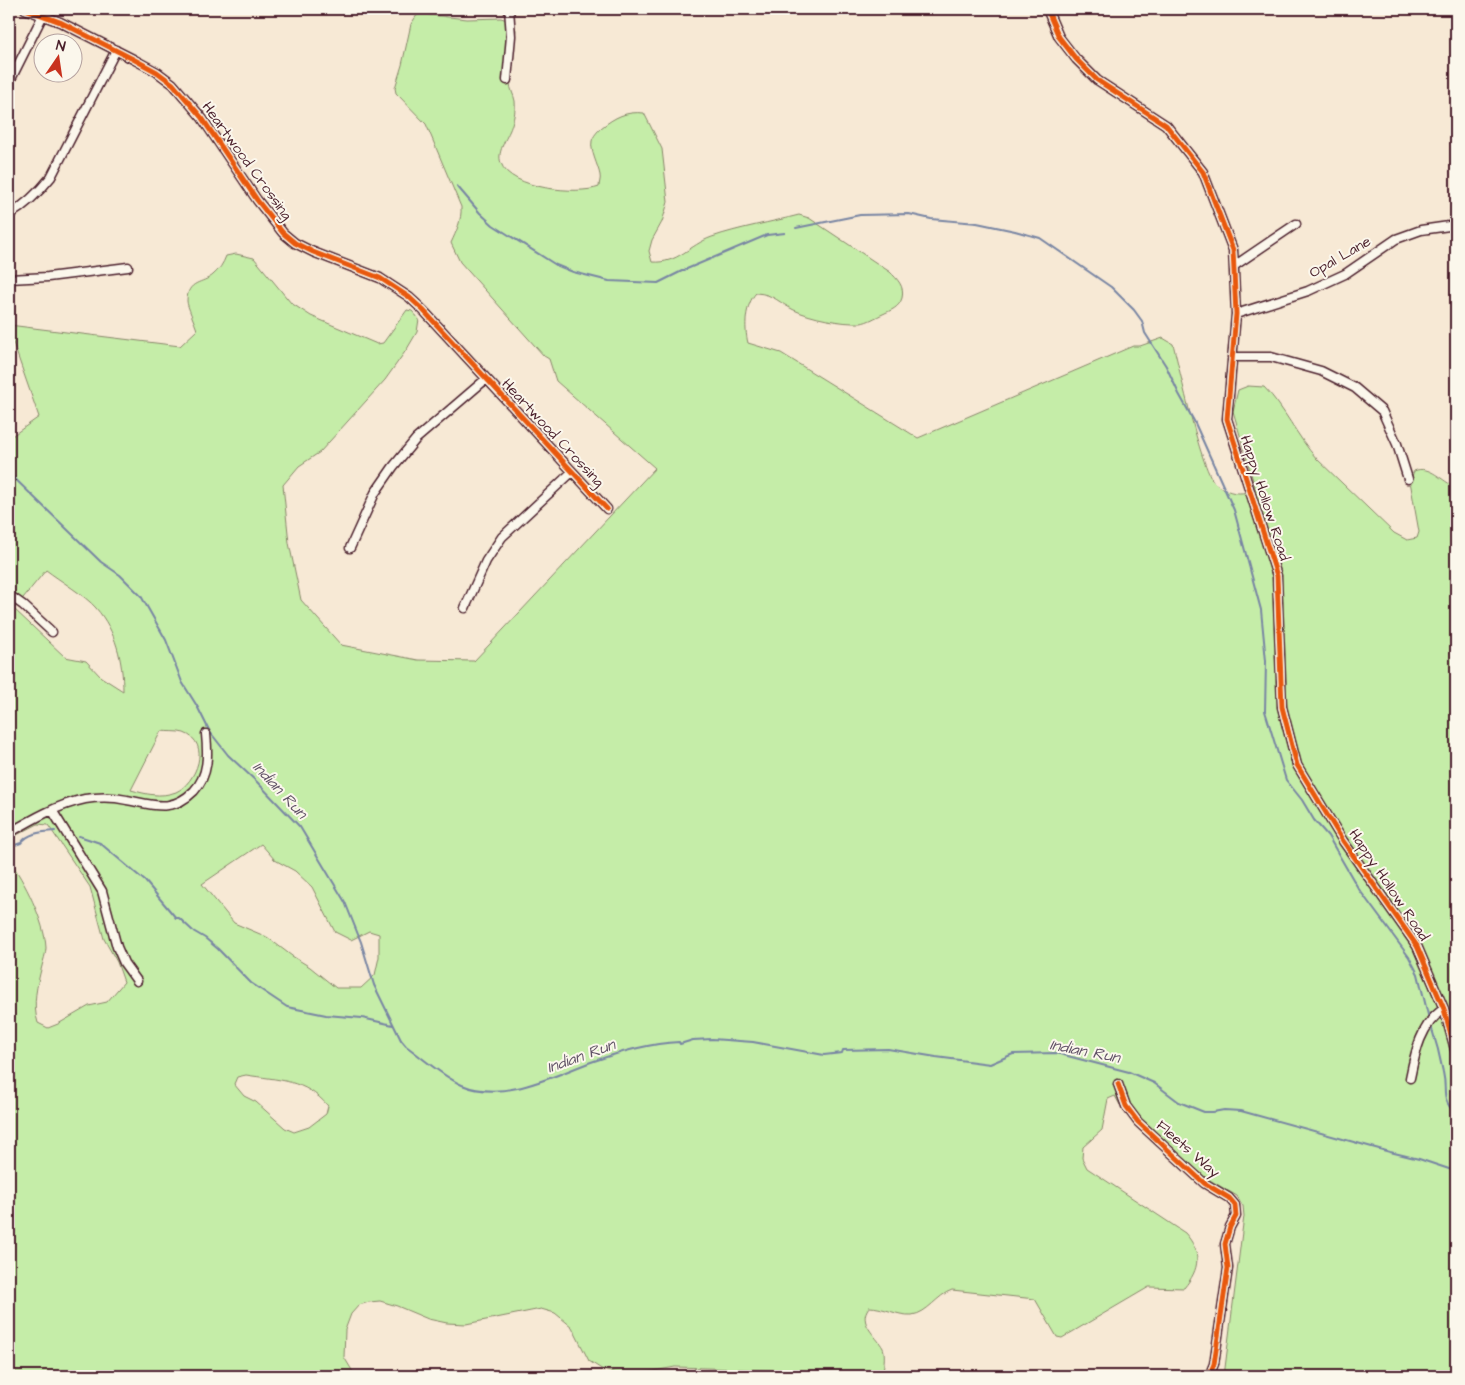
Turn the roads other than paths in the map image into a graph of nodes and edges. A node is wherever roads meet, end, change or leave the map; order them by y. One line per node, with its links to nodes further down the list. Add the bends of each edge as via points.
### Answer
1 (25, 9): 4 (street, Heartwood Crossing)
2 (509, 9): 6 (street, via 512,36)
3 (1047, 9): 11 (street, Happy Hollow Road, via 1059,37 1076,59 1098,80 1166,125 1203,172 1233,250)
4 (44, 15): 5 (street, Heartwood Crossing); 7 (street)
5 (116, 50): 8 (street, via 51,177 33,197); 16 (street, Heartwood Crossing, via 157,72 184,96 283,233 295,243 380,278 409,296)
6 (507, 80)
7 (9, 83)
8 (9, 215)
9 (1296, 224): 11 (street)
10 (1456, 226): 14 (street, Opal Lane, via 1421,230 1396,239 1338,277 1308,291)
11 (1234, 266): 14 (street, Happy Hollow Road)
12 (128, 267): 13 (street)
13 (9, 279)
14 (1236, 314): 15 (street, Happy Hollow Road)
15 (1232, 357): 18 (street, via 1271,357 1321,371 1355,388 1382,412); 28 (street, Happy Hollow Road, via 1227,419 1277,576 1282,707 1297,765 1343,841 1417,946)
16 (486, 379): 17 (street, Heartwood Crossing); 20 (street, via 416,439 393,467 375,493)
17 (572, 472): 19 (street, Heartwood Crossing); 22 (street, via 502,537 486,562)
18 (1408, 479)
19 (606, 509)
20 (350, 548)
21 (9, 595): 23 (street)
22 (465, 608)
23 (52, 632)
24 (206, 734): 25 (street, via 205,774 187,798 178,803 156,806 124,799 85,799)
25 (52, 810): 26 (street); 27 (street, via 102,891 120,955)
26 (9, 833)
27 (137, 981)
28 (1444, 1009): 29 (street, Happy Hollow Road); 30 (street, via 1435,1015 1417,1047)
29 (1456, 1053)
30 (1410, 1078)
31 (1118, 1084): 32 (street, Fleets Way, via 1126,1106 1138,1122 1204,1183 1235,1205 1236,1216 1225,1244 1228,1268 1214,1364)
32 (1209, 1376)

